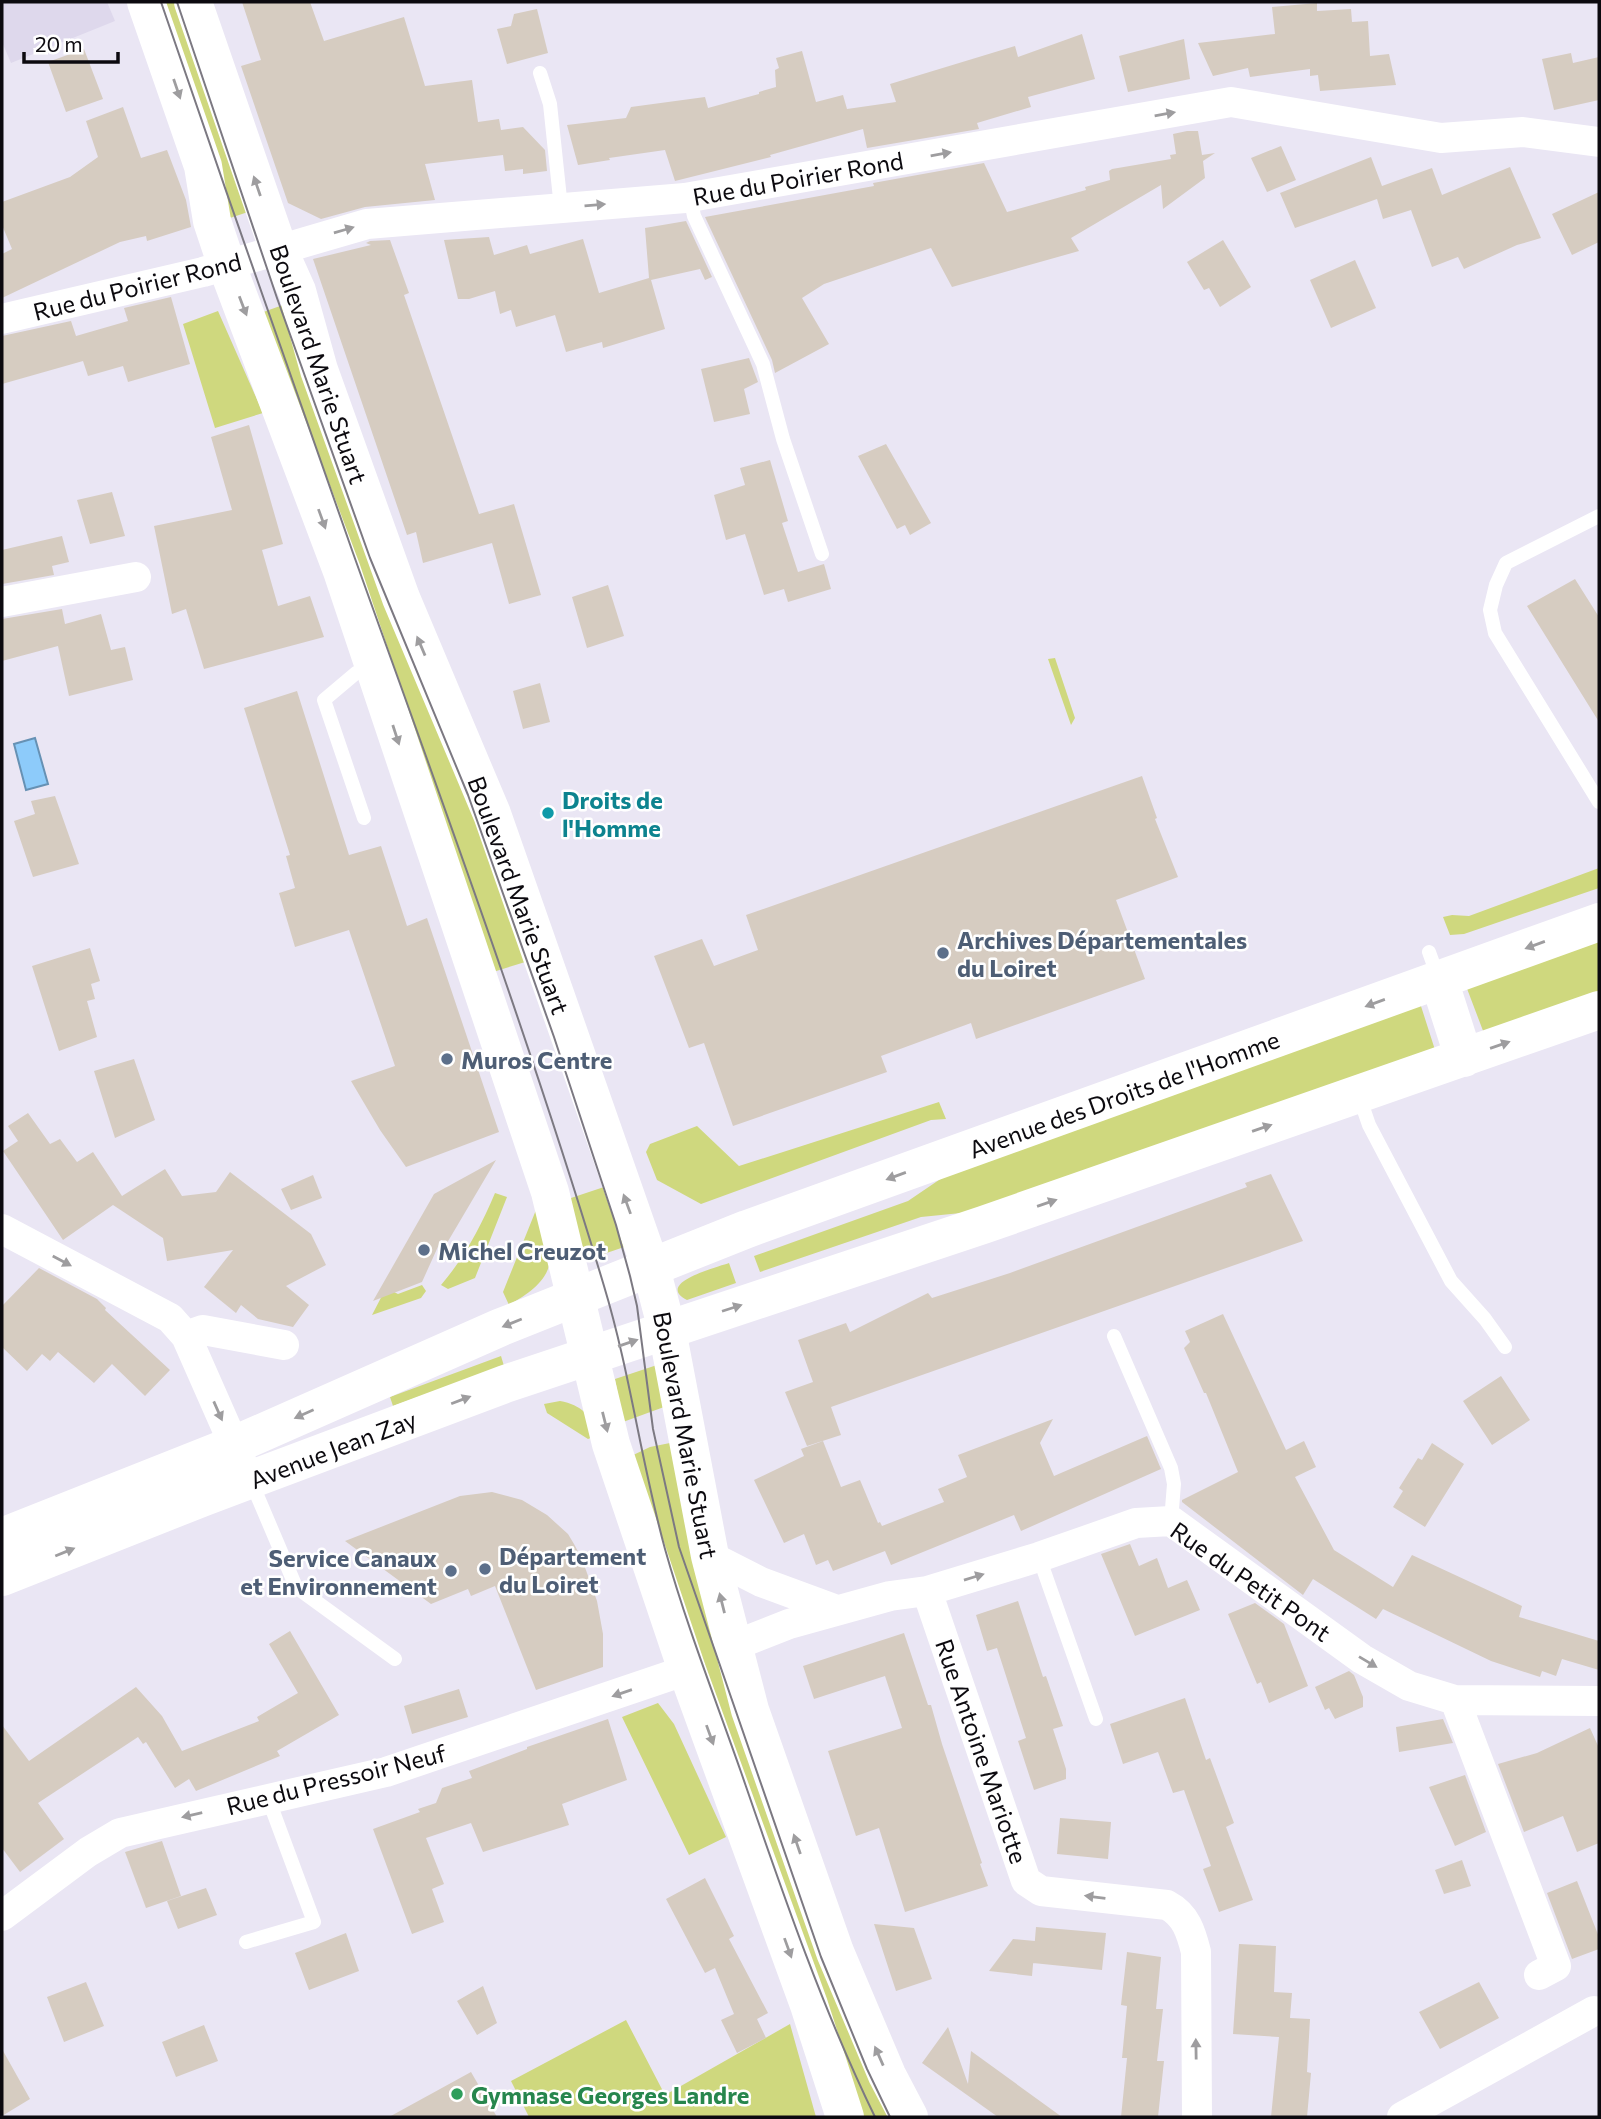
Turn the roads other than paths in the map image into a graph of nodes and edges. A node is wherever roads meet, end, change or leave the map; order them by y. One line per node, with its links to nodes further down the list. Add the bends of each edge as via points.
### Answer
1 (146, 2): 8 (main road, Boulevard Marie Stuart, one-way to 8, via 203,166 212,221)
2 (193, 2): 7 (main road, Boulevard Marie Stuart, one-way to 2)
3 (540, 73): 6 (lane, via 550,104)
4 (1599, 142): 5 (street, Rue du Poirier Rond, one-way to 4, via 1231,102 1441,138 1523,132)
5 (690, 197): 6 (street, Rue du Poirier Rond, one-way to 5); 11 (lane, via 694,216 763,364)
6 (561, 208): 7 (street, Rue du Poirier Rond, one-way to 6, via 367,224)
7 (279, 251): 8 (street, Rue du Poirier Rond); 23 (main road, Boulevard Marie Stuart, one-way to 7, via 492,814 401,598 319,370 297,291)
8 (227, 266): 9 (street, Rue du Poirier Rond); 14 (main road, Boulevard Marie Stuart, one-way to 14)
9 (2, 319)
10 (1599, 516): 15 (lane, via 1506,563 1490,610 1495,634)
11 (822, 554)
12 (136, 577): 13 (street)
13 (2, 602)
14 (373, 664): 16 (lane, via 324,700); 24 (main road, Boulevard Marie Stuart, one-way to 24, via 550,1192)
15 (1599, 802)
16 (364, 818)
17 (1599, 922): 18 (main road, Avenue des Droits de l'Homme, one-way to 18)
18 (1434, 966): 20 (main road); 23 (main road, Avenue des Droits de l'Homme, one-way to 23)
19 (1599, 1010): 20 (main road, one-way to 19)
20 (1464, 1058): 21 (main road)
21 (1359, 1094): 25 (main road, one-way to 21, via 983,1226); 29 (lane, via 1369,1125 1451,1281)
22 (2, 1229): 26 (street, one-way to 26, via 170,1318)
23 (650, 1268): 24 (main road, Avenue Jean Zay); 25 (main road, Boulevard Marie Stuart)
24 (576, 1297): 30 (main road, Boulevard Marie Stuart); 31 (main road, Avenue Jean Zay, one-way to 31)
25 (667, 1330): 30 (main road, Avenue Jean Zay, one-way to 25); 35 (main road, Boulevard Marie Stuart)
26 (186, 1336): 28 (street, via 203,1330); 31 (street, one-way to 31)
27 (1114, 1336): 33 (lane, via 1171,1468)
28 (284, 1345)
29 (1505, 1347)
30 (589, 1356): 32 (main road, Avenue Jean Zay, one-way to 30); 42 (main road, Boulevard Marie Stuart, one-way to 42, via 611,1444)
31 (234, 1445): 32 (street); 34 (main road, Avenue Jean Zay)
32 (250, 1480): 37 (main road, Avenue Jean Zay, one-way to 32); 41 (lane, via 296,1587)
33 (1171, 1521): 36 (street, Rue du Petit Pont, via 1136,1523); 43 (street, Rue du Petit Pont, one-way to 43, via 1362,1659 1409,1686)
34 (2, 1537)
35 (710, 1556): 39 (street, via 761,1582); 40 (main road, Boulevard Marie Stuart, one-way to 35)
36 (1039, 1557): 38 (street, Rue du Petit Pont, one-way to 36); 45 (lane)
37 (2, 1577)
38 (928, 1591): 39 (street, Rue du Petit Pont); 53 (street, Rue Antoine Mariotte, one-way to 38, via 1196,1952 1191,1932 1177,1911 1167,1906 1041,1891 1026,1881)
39 (837, 1610): 40 (street, Rue du Petit Pont)
40 (733, 1646): 52 (main road, Boulevard Marie Stuart, one-way to 40, via 835,1952 750,1710)
41 (395, 1659)
42 (687, 1670): 46 (street, Rue du Pressoir Neuf, one-way to 46, via 386,1772); 51 (main road, Boulevard Marie Stuart, one-way to 51)
43 (1455, 1700): 44 (street, Rue du Petit Pont); 49 (street, via 1556,1966)
44 (1599, 1701)
45 (1096, 1719)
46 (268, 1798): 47 (street, Rue du Pressoir Neuf, one-way to 47, via 120,1833); 48 (lane, via 314,1922)
47 (2, 1916)
48 (246, 1942)
49 (1539, 1975)
50 (1597, 2016): 54 (street)
51 (845, 2117)
52 (909, 2117)
53 (1197, 2117)
54 (1402, 2117)

